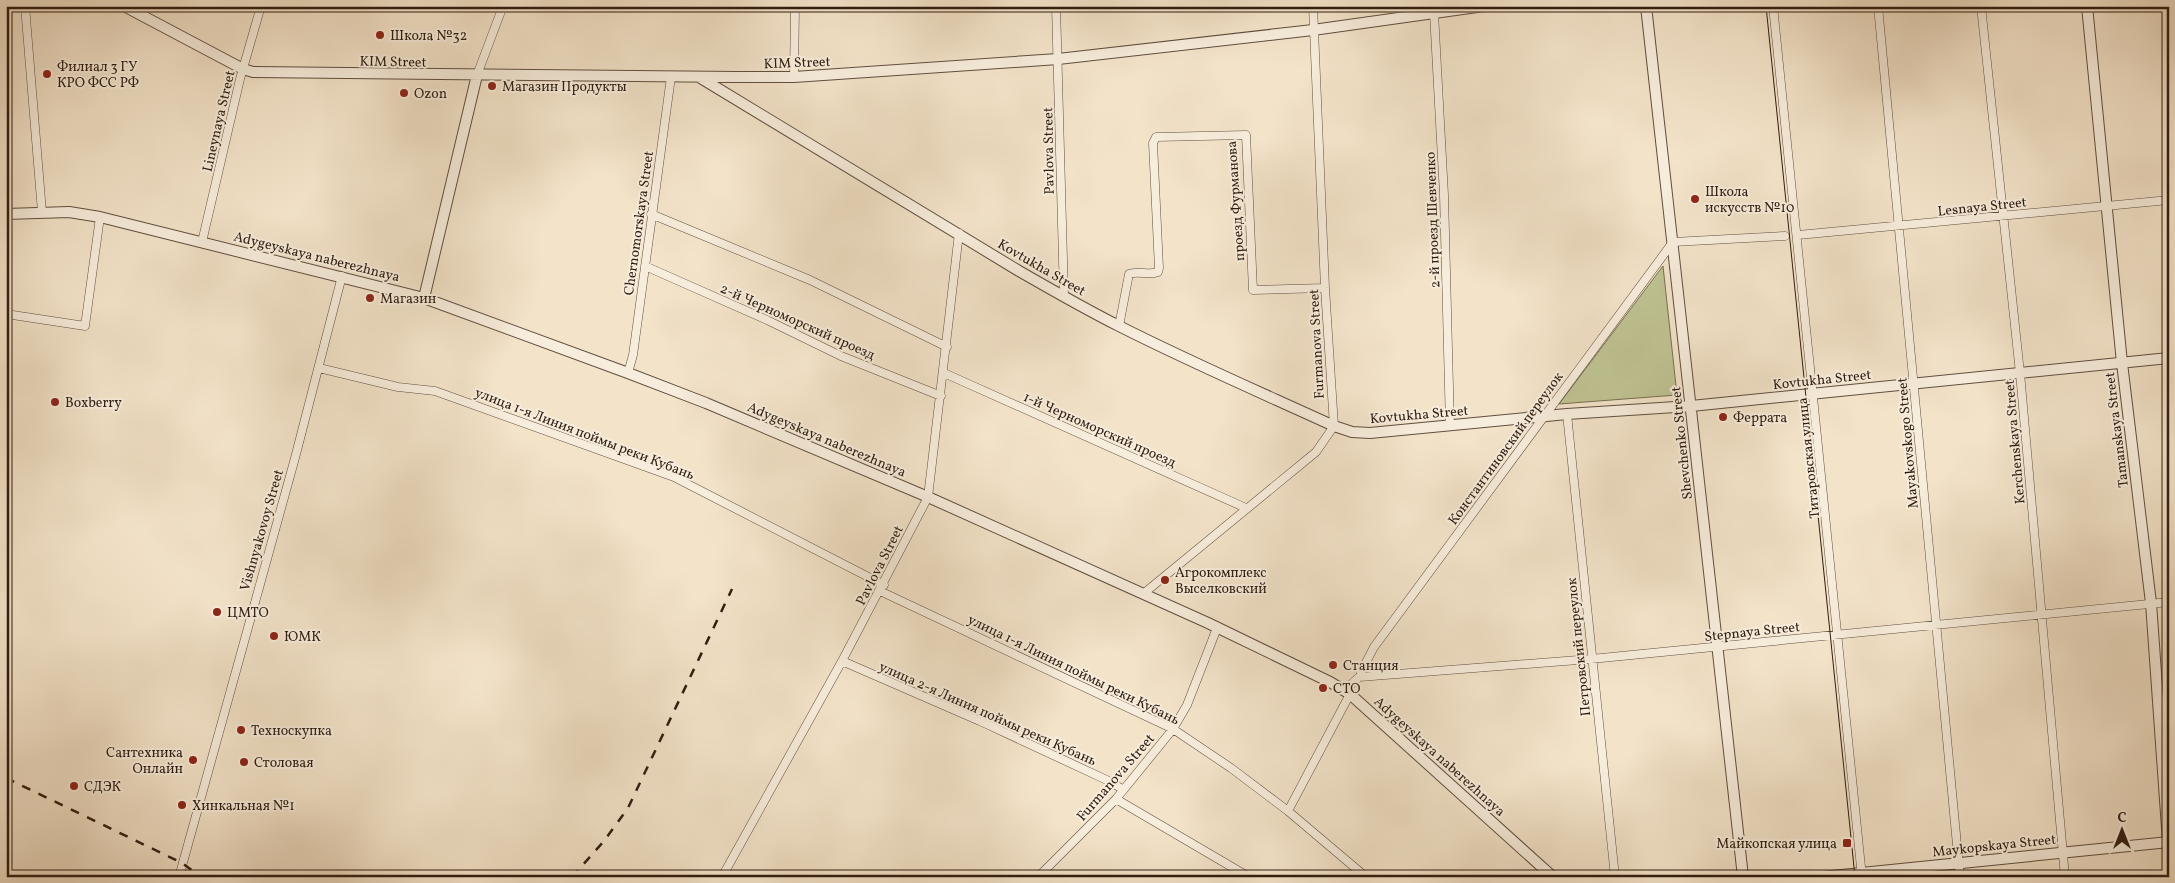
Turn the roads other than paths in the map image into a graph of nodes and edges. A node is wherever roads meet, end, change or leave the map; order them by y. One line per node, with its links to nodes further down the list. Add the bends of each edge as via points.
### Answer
1 (25, 6): 24 (street)
2 (124, 6): 17 (street, KIM Street)
3 (261, 6): 17 (street, Lineynaya Street)
4 (503, 6): 18 (street)
5 (795, 6): 21 (street)
6 (1056, 6): 16 (street, Pavlova Street)
7 (1313, 6): 15 (street, Furmanova Street)
8 (1484, 6): 14 (street, KIM Street)
9 (1646, 6): 34 (street, Shevchenko Street)
10 (1773, 6): 32 (street, Титаровская улица)
11 (1878, 6): 29 (street, Mayakovskogo Street)
12 (1981, 6): 27 (street, Kerchenskaya Street)
13 (2087, 6): 23 (street, Tamanskaya Street)
14 (1434, 13): 15 (street, KIM Street); 56 (street, 2-й проезд Шевченко, via 1444,195)
15 (1313, 30): 16 (street, KIM Street); 37 (street, Furmanova Street)
16 (1058, 59): 21 (street, KIM Street); 38 (street, Pavlova Street)
17 (243, 69): 18 (street, KIM Street, via 253,72); 33 (street, Lineynaya Street)
18 (477, 75): 19 (street, KIM Street); 39 (street)
19 (670, 77): 20 (street, KIM Street); 26 (street, Chernomorskaya Street)
20 (699, 77): 21 (street, KIM Street); 30 (street, Kovtukha Street)
21 (794, 77)
22 (2169, 200): 23 (street, Lesnaya Street)
23 (2107, 206): 27 (street, Lesnaya Street); 44 (street, Tamanskaya Street)
24 (42, 212): 25 (street, Adygeyskaya naberezhnaya); 28 (street, Adygeyskaya naberezhnaya)
25 (6, 214)
26 (651, 214): 35 (street, Chernomorskaya Street); 42 (street, via 810,280)
27 (2003, 216): 29 (street, Lesnaya Street); 48 (street, Kerchenskaya Street)
28 (100, 217): 33 (street, Adygeyskaya naberezhnaya); 40 (street, via 84,326)
29 (1898, 227): 32 (street, Lesnaya Street); 49 (street, Mayakovskogo Street)
30 (959, 233): 38 (street, Kovtukha Street); 42 (street, Pavlova Street)
31 (1785, 236): 34 (street)
32 (1798, 236): 50 (street, Титаровская улица)
33 (202, 242): 36 (street, Adygeyskaya naberezhnaya)
34 (1673, 242): 52 (street, Shevchenko Street); 54 (street, Константиновский переулок)
35 (645, 266): 46 (street, Chernomorskaya Street); 51 (street, 2-й Черноморский проезд, via 841,356)
36 (342, 276): 39 (street, Adygeyskaya naberezhnaya); 45 (street, Vishnyakovoy Street)
37 (1325, 288): 41 (street, проезд Фурманова, via 1253,290 1246,135 1156,137 1153,143 1159,268 1153,274 1129,274); 55 (street, Furmanova Street)
38 (1064, 296): 41 (street, Kovtukha Street)
39 (424, 298): 46 (street, Adygeyskaya naberezhnaya)
40 (6, 314)
41 (1119, 326): 55 (street, Kovtukha Street)
42 (946, 347): 47 (street, Pavlova Street)
43 (2169, 358): 44 (street, Kovtukha Street)
44 (2122, 363): 48 (street, Kovtukha Street); 62 (street, Tamanskaya Street)
45 (318, 368): 59 (street, улица 1-я Линия поймы реки Кубань, via 398,387 435,391 674,476); 81 (street, Vishnyakovoy Street)
46 (628, 372): 57 (street, Adygeyskaya naberezhnaya)
47 (944, 372): 51 (street, Pavlova Street); 58 (street, 1-й Черноморский проезд)
48 (2020, 373): 49 (street, Kovtukha Street); 63 (street, Kerchenskaya Street)
49 (1914, 384): 50 (street, Kovtukha Street); 64 (street, Mayakovskogo Street)
50 (1814, 394): 52 (street, Kovtukha Street); 66 (street, Титаровская улица)
51 (941, 396): 57 (street, Pavlova Street)
52 (1691, 406): 53 (street, Kovtukha Street); 67 (street, Shevchenko Street)
53 (1567, 414): 54 (street, Kovtukha Street); 68 (street, Петровский переулок)
54 (1544, 417): 56 (street, Kovtukha Street); 70 (street, Константиновский переулок, via 1374,647)
55 (1334, 426): 56 (street, Kovtukha Street, via 1370,433); 58 (street, via 1316,452)
56 (1450, 426)
57 (928, 497): 59 (street, Pavlova Street); 60 (street, Adygeyskaya naberezhnaya)
58 (1246, 508): 60 (street)
59 (882, 588): 69 (street, Pavlova Street); 72 (street, улица 1-я Линия поймы реки Кубань)
60 (1143, 594): 65 (street, Adygeyskaya naberezhnaya)
61 (2169, 602): 62 (street, Stepnaya Street)
62 (2151, 603): 63 (street, Stepnaya Street); 76 (street, Tamanskaya Street)
63 (2043, 615): 64 (street, Stepnaya Street); 77 (street, Kerchenskaya Street)
64 (1937, 624): 66 (street, Stepnaya Street); 78 (street, Mayakovskogo Street)
65 (1217, 628): 71 (street, Adygeyskaya naberezhnaya); 72 (street, Furmanova Street, via 1187,705)
66 (1838, 634): 67 (street, Stepnaya Street); 80 (street, Титаровская улица)
67 (1717, 647): 68 (street, Stepnaya Street); 88 (street, Shevchenko Street)
68 (1591, 659): 71 (street, Stepnaya Street, via 1359,676); 87 (street, Петровский переулок)
69 (842, 661): 73 (street, улица 2-я Линия поймы реки Кубань, via 998,729); 82 (street, Pavlova Street)
70 (1361, 672)
71 (1347, 692): 75 (street); 86 (street, Adygeyskaya naberezhnaya)
72 (1173, 729): 73 (street, Furmanova Street); 75 (street, улица 1-я Линия поймы реки Кубань)
73 (1122, 789): 74 (street, Furmanova Street)
74 (1116, 799): 79 (street, Furmanova Street); 84 (street)
75 (1288, 811): 85 (street, улица 1-я Линия поймы реки Кубань)
76 (2168, 845): 77 (street, Maykopskaya Street)
77 (2063, 852): 78 (street, Maykopskaya Street); 91 (street, Kerchenskaya Street)
78 (1959, 862): 80 (street, Maykopskaya Street); 90 (street, Mayakovskogo Street)
79 (1040, 874): 83 (street)
80 (1861, 874): 89 (street, Maykopskaya Street)
81 (179, 877)
82 (722, 877)
83 (1052, 877)
84 (1248, 877)
85 (1366, 877)
86 (1553, 877)
87 (1615, 877)
88 (1743, 877)
89 (1822, 877)
90 (1960, 877)
91 (2066, 877)

